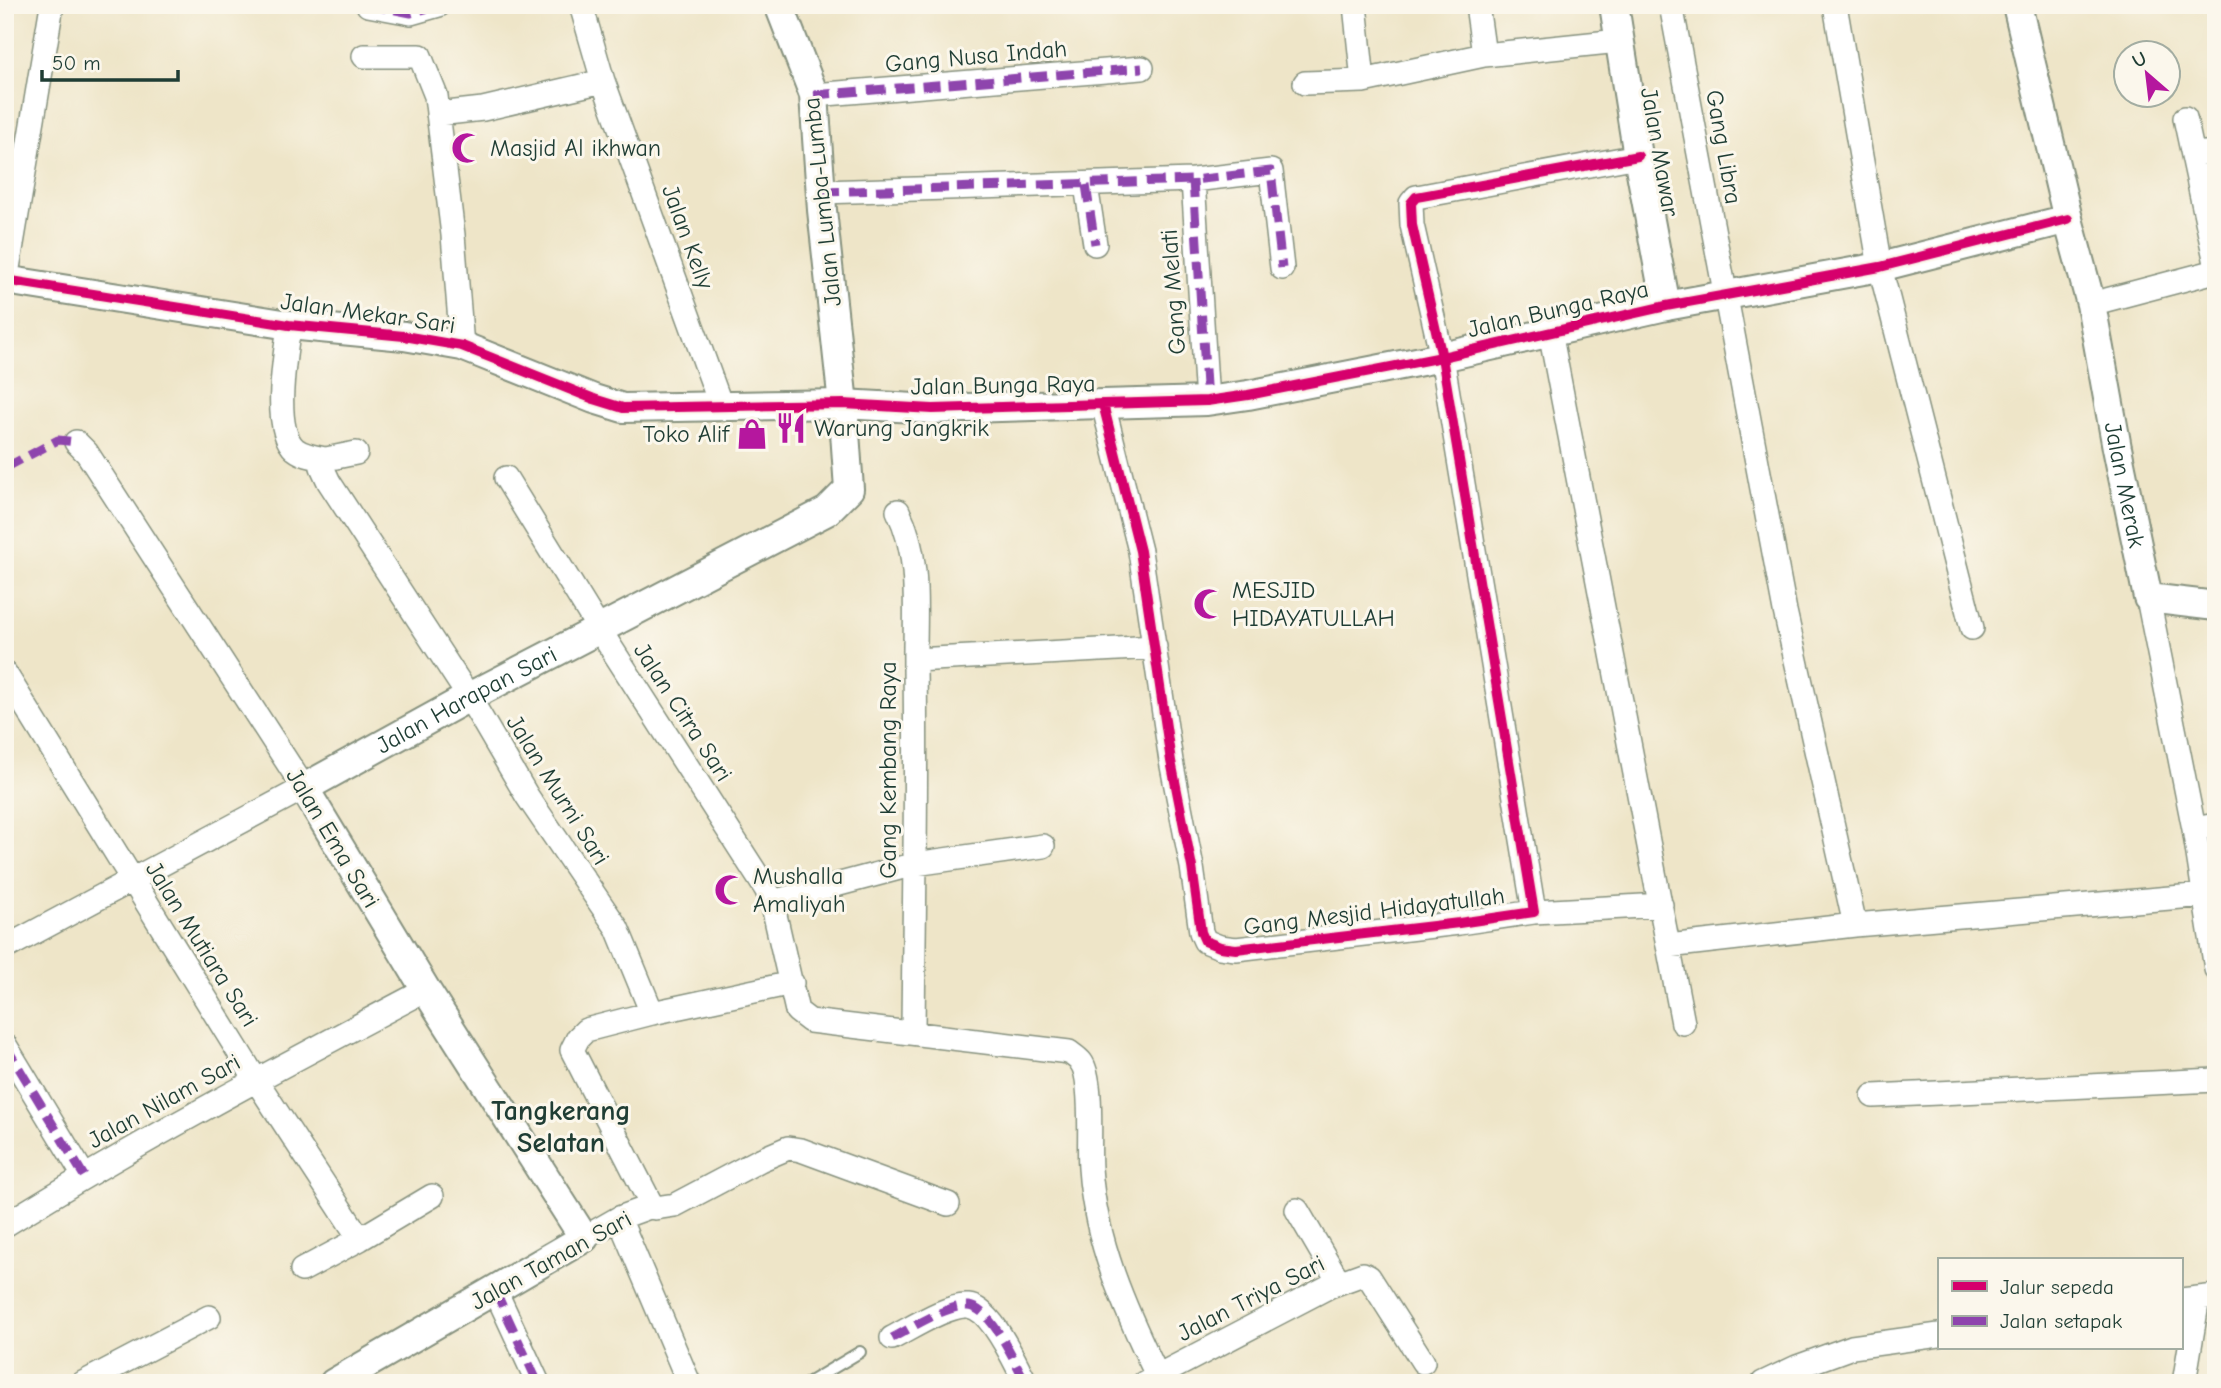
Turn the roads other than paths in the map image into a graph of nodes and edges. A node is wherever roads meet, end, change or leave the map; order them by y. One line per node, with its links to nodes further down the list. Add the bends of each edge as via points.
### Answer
1 (52, 5): 33 (street)
2 (368, 5): 3 (street, via 411,13)
3 (439, 5)
4 (581, 5): 16 (street, Jalan Kelly)
5 (779, 5): 19 (street, Jalan Lumba-Lumba)
6 (1355, 5): 17 (street)
7 (1477, 5): 13 (street)
8 (1614, 5): 12 (street, Jalan Mawar)
9 (1671, 5): 34 (street, Gang Libra)
10 (1835, 5): 30 (street)
11 (2017, 5): 27 (street, Jalan Merak)
12 (1619, 41): 13 (street); 23 (street, Jalan Mawar)
13 (1484, 55): 17 (street)
14 (364, 56): 20 (street, via 420,56)
15 (1142, 68): 19 (street, Gang Nusa Indah)
16 (603, 81): 20 (street, via 483,109); 44 (street, Jalan Kelly)
17 (1363, 81): 18 (street)
18 (1305, 83)
19 (814, 96): 26 (street, Jalan Lumba-Lumba)
20 (438, 114): 39 (street)
21 (2185, 118): 22 (street)
22 (2205, 153): 29 (street)
23 (1638, 156): 36 (street, Jalan Mawar); 40 (street, Gang Mesjid Hidayatullah, via 1413,200 1412,225)
24 (1193, 180): 25 (street); 31 (street, via 1271,172); 41 (street, Gang Melati)
25 (1086, 185): 26 (street); 28 (street)
26 (822, 192): 42 (street, Jalan Lumba-Lumba)
27 (2068, 219): 30 (street, Jalan Bunga Raya); 35 (street, Jalan Merak)
28 (1095, 244)
29 (2216, 263)
30 (1880, 267): 34 (street, Jalan Bunga Raya); 52 (street)
31 (1282, 268)
32 (2216, 271): 35 (street)
33 (5, 280): 37 (street, Jalan Mekar Sari)
34 (1724, 297): 36 (street, Jalan Bunga Raya); 68 (street, Gang Libra, via 1785,611)
35 (2091, 304): 50 (street, Jalan Merak)
36 (1666, 306): 38 (street, Jalan Bunga Raya)
37 (289, 324): 39 (street, Jalan Mekar Sari); 47 (street, via 280,409 292,446 303,454)
38 (1550, 332): 40 (street, Jalan Bunga Raya); 65 (street)
39 (462, 346): 44 (street, Jalan Mekar Sari, via 624,408)
40 (1441, 357): 41 (street, Jalan Bunga Raya); 66 (street, Gang Mesjid Hidayatullah)
41 (1207, 401): 43 (street, Jalan Bunga Raya)
42 (844, 404): 43 (street, Jalan Bunga Raya, via 933,409); 44 (street, Jalan Mekar Sari); 53 (street, Jalan Harapan Sari, via 849,489 827,511)
43 (1103, 404): 54 (street, Gang Mesjid Hidayatullah, via 1140,551)
44 (721, 406)
45 (76, 442): 58 (street, Jalan Ema Sari, via 88,453)
46 (356, 453): 47 (street)
47 (326, 459): 57 (street, Jalan Murni Sari, via 322,467 329,482)
48 (506, 478): 53 (street, Jalan Citra Sari)
49 (898, 511): 55 (street, Gang Kembang Raya, via 908,531 914,562)
50 (2148, 598): 51 (street); 59 (street, Jalan Merak)
51 (2216, 606)
52 (1972, 628)
53 (599, 629): 57 (street, Jalan Harapan Sari); 64 (street, Jalan Citra Sari)
54 (1155, 647): 55 (street); 66 (street, Gang Mesjid Hidayatullah, via 1205,941 1236,949)
55 (915, 660): 61 (street, Gang Kembang Raya)
56 (5, 673): 62 (street, Jalan Mutiara Sari)
57 (469, 697): 58 (street, Jalan Harapan Sari); 74 (street, Jalan Murni Sari, via 527,796 617,928)
58 (304, 788): 62 (street, Jalan Harapan Sari); 73 (street, Jalan Ema Sari)
59 (2205, 827): 63 (street, Jalan Merak)
60 (1043, 846): 61 (street)
61 (915, 864): 64 (street); 76 (street, Gang Kembang Raya)
62 (132, 881): 70 (street, Jalan Harapan Sari); 78 (street, Jalan Mutiara Sari)
63 (2205, 895): 67 (street, Jalan Merak); 68 (street)
64 (772, 902): 72 (street, Jalan Citra Sari)
65 (1661, 905): 66 (street); 69 (street)
66 (1534, 912)
67 (2213, 923): 71 (street, Jalan Merak)
68 (1855, 925): 69 (street)
69 (1668, 946): 75 (street)
70 (5, 948)
71 (2216, 969)
72 (792, 983): 74 (street); 76 (street, Jalan Citra Sari, via 797,1011 810,1021)
73 (426, 990): 78 (street, Jalan Nilam Sari); 88 (street, Jalan Ema Sari)
74 (652, 1013): 84 (street, Jalan Taman Sari, via 586,1030 572,1050)
75 (1683, 1023)
76 (913, 1032): 99 (street, via 1069,1052 1082,1063 1088,1079 1090,1170 1103,1242)
77 (5, 1045): 81 (street)
78 (256, 1080): 81 (street, Jalan Nilam Sari); 89 (street, Jalan Mutiara Sari)
79 (2216, 1080): 80 (street)
80 (1873, 1096)
81 (84, 1176): 87 (street, Jalan Nilam Sari)
82 (432, 1196): 89 (street)
83 (948, 1204): 84 (street, via 788,1148 676,1205)
84 (653, 1206): 86 (street, Jalan Taman Sari)
85 (1297, 1210): 91 (street)
86 (619, 1218): 88 (street, Jalan Taman Sari); 103 (street)
87 (5, 1225)
88 (584, 1238): 92 (street, Jalan Taman Sari)
89 (360, 1239): 90 (street)
90 (302, 1270)
91 (1339, 1282): 98 (street, Jalan Triya Sari, via 1369,1276); 99 (street, Jalan Triya Sari)
92 (495, 1290): 100 (street, Jalan Taman Sari); 102 (street)
93 (2198, 1298): 107 (street)
94 (209, 1317): 101 (street)
95 (1938, 1335): 106 (street, via 1852,1347)
96 (892, 1338): 105 (street, via 951,1309 969,1306 989,1317)
97 (860, 1352): 104 (lane)
98 (1423, 1362)
99 (1151, 1379)
100 (341, 1381)
101 (83, 1383)
102 (538, 1383)
103 (689, 1383)
104 (808, 1383)
105 (1026, 1383)
106 (1763, 1383)
107 (2184, 1383)

